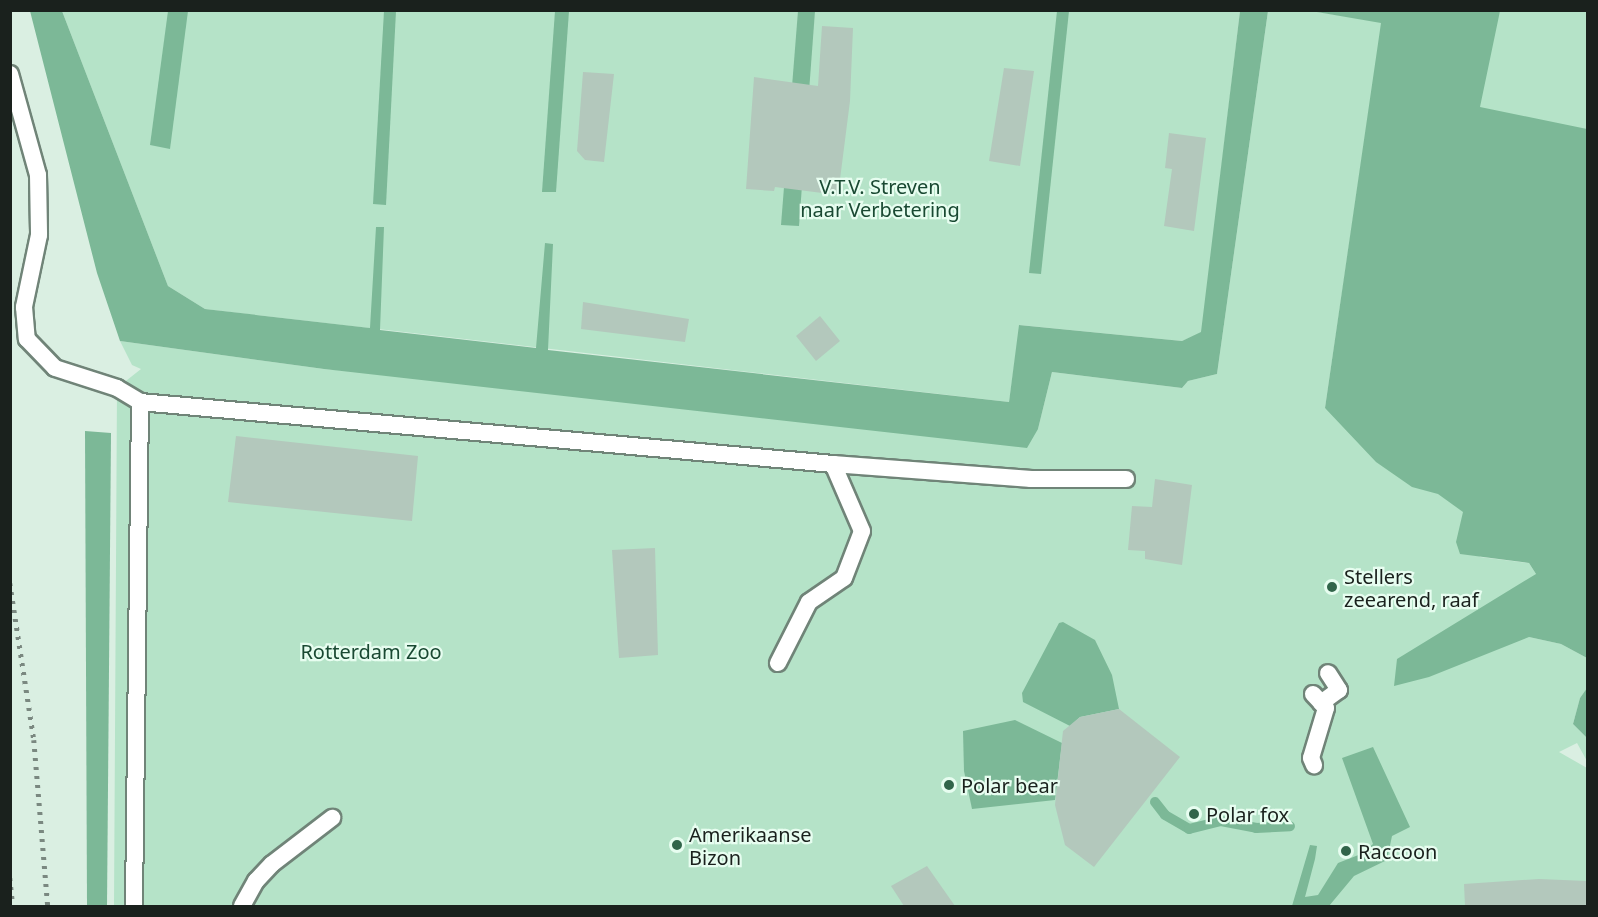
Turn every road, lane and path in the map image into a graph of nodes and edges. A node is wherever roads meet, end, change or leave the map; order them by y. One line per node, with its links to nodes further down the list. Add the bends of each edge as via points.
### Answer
1 (10, 74): 2 (lane, via 38,175 39,234 24,306 27,339 55,368 117,388)
2 (140, 402): 3 (lane); 9 (lane)
3 (833, 464): 4 (lane, via 1031,479); 5 (lane, via 862,531 844,578 809,602)
4 (1126, 479)
5 (778, 663)
6 (1328, 673): 7 (lane, via 1339,690 1317,698 1326,708 1311,758)
7 (1314, 765)
8 (332, 818): 10 (lane, via 272,864 256,881)
9 (134, 906)
10 (242, 906)

